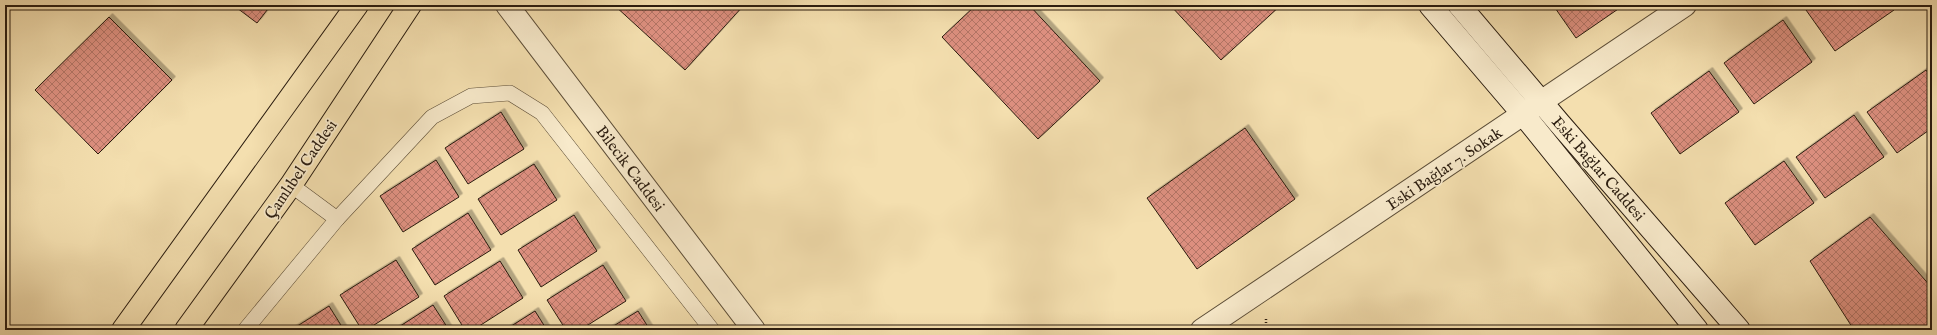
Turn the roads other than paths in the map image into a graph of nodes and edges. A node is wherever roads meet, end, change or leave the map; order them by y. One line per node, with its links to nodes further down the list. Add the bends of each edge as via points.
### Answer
1 (357, 5): 11 (main road)
2 (410, 5): 9 (main road, Çamlıbel Caddesi)
3 (507, 5): 15 (street, Bilecik Caddesi)
4 (1430, 5): 8 (street, Eski Bağlar Caddesi)
5 (1459, 5): 7 (street, Eski Bağlar Caddesi)
6 (1685, 5): 7 (street, Eski Bağlar 7. Sokak)
7 (1542, 102): 8 (street, Eski Bağlar 7. Sokak); 18 (street, Eski Bağlar Caddesi)
8 (1523, 114): 16 (street, Eski Bağlar 7. Sokak); 17 (street, Eski Bağlar Caddesi)
9 (291, 185): 10 (lane); 12 (main road, Çamlıbel Caddesi)
10 (337, 219): 13 (lane); 14 (lane, via 432,117 472,96 510,93 542,114)
11 (123, 330)
12 (186, 330)
13 (244, 330)
14 (712, 330)
15 (754, 330)
16 (1202, 330)
17 (1697, 330)
18 (1739, 330)

